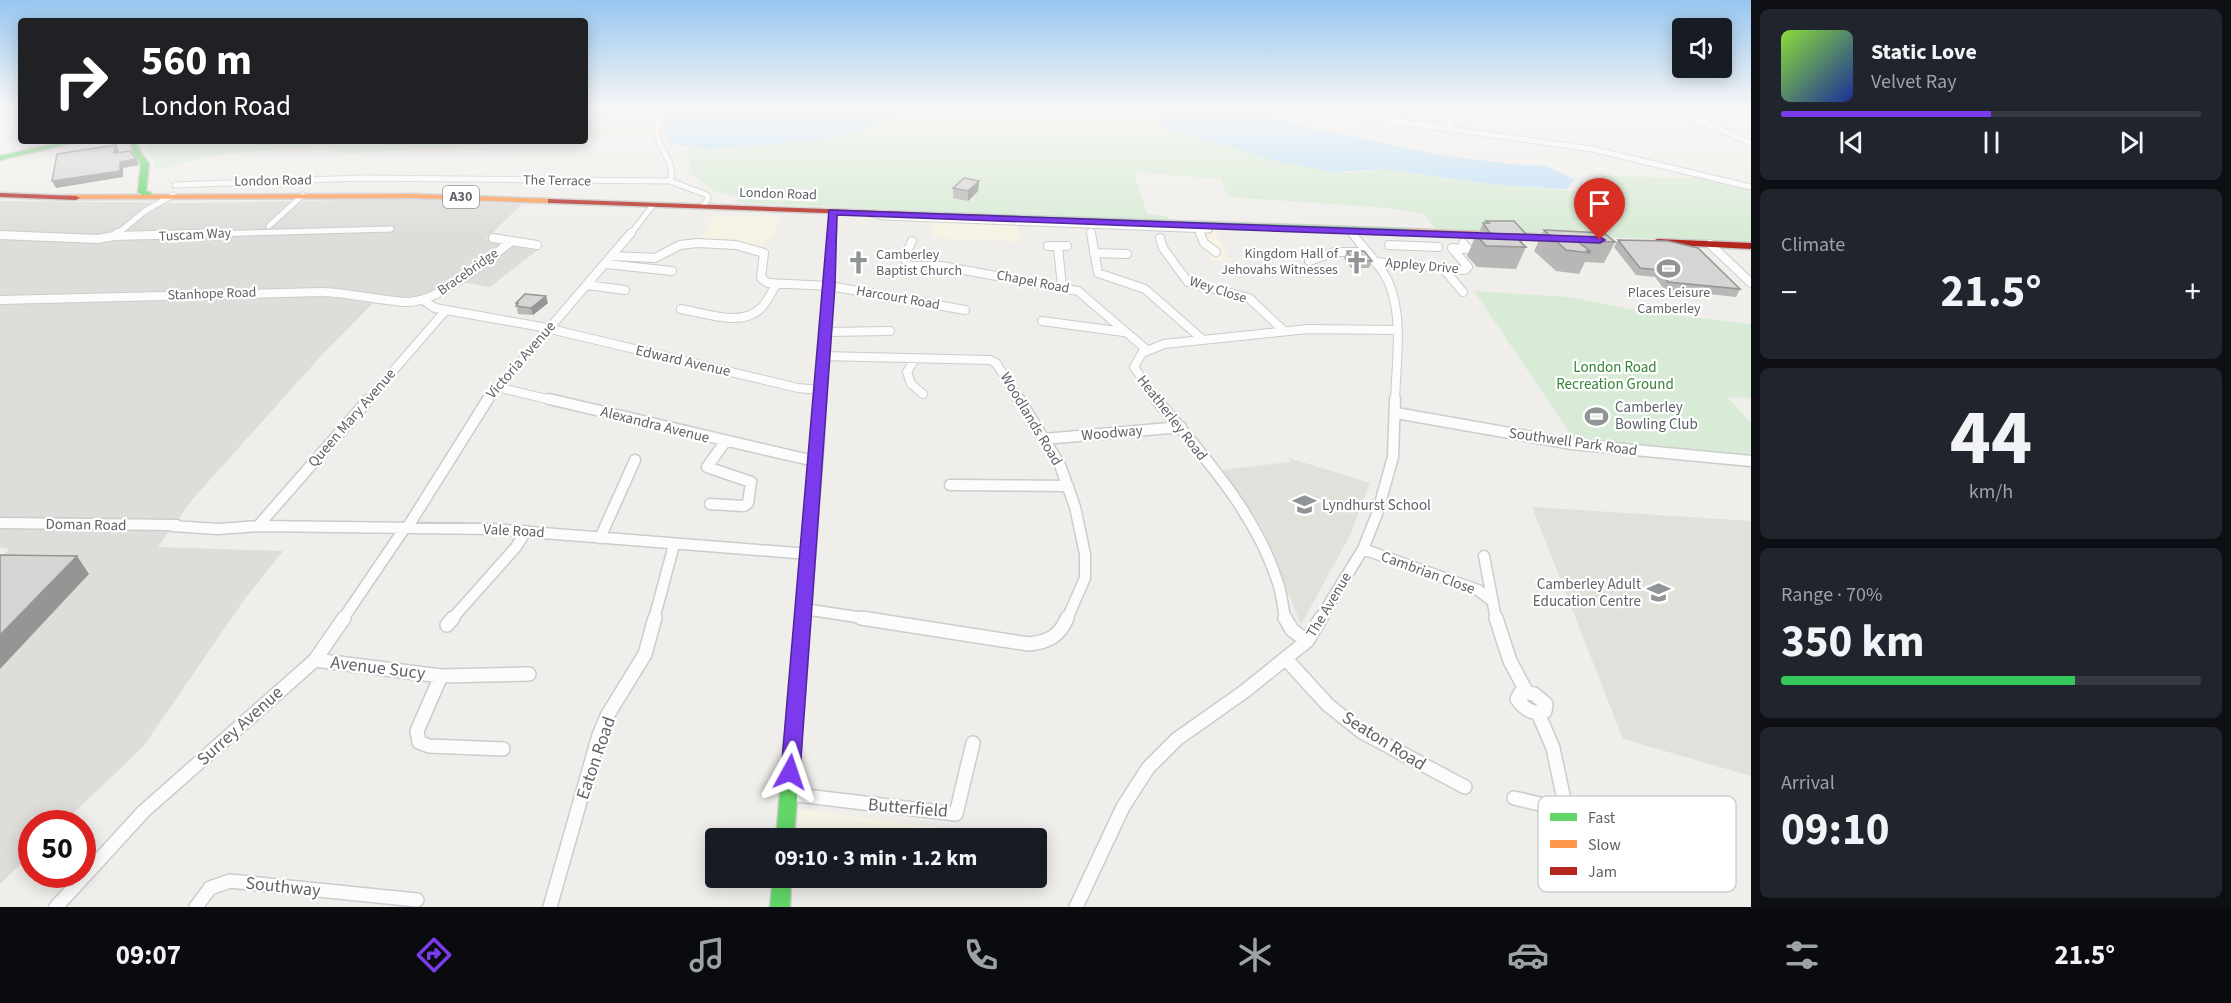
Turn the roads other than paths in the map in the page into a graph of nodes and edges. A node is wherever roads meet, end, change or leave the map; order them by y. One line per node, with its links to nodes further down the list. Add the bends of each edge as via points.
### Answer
1 (35, 150): 5 (main road)
2 (137, 150): 8 (main road)
3 (662, 150): 6 (street, via 672,173)
4 (1598, 150): 7 (street)
5 (0, 158)
6 (670, 181): 8 (street, The Terrace, via 361,178); 12 (street, The Terrace, via 707,195)
7 (1751, 187)
8 (161, 193): 9 (main road, London Road / A30, via 125,197); 10 (main road, London Road / A30); 13 (street); 13 (street)
9 (0, 195)
10 (303, 195): 11 (main road, London Road / A30); 15 (street)
11 (653, 205): 12 (main road, London Road / A30); 42 (street, Victoria Avenue)
12 (703, 206): 14 (main road, London Road / A30)
13 (145, 211): 21 (street)
14 (833, 212): 16 (main road, London Road / A30); 52 (main road)
15 (268, 226)
16 (1203, 228): 19 (main road, London Road / A30); 38 (street, via 1204,243)
17 (391, 229): 21 (street, Tuscam Way)
18 (1091, 231): 40 (street)
19 (1350, 231): 23 (main road, London Road / A30); 39 (street, The Avenue)
20 (0, 235): 21 (street, Tuscam Way, via 87,239)
21 (114, 236)
22 (493, 238): 26 (street, Bracebridge)
23 (1567, 238)
24 (912, 241): 53 (street, Chapel Road, via 904,258 907,269 935,265 971,268)
25 (1645, 241): 29 (main road)
26 (511, 242): 30 (street, Bracebridge); 57 (street, Bracebridge)
27 (1149, 242): 65 (street, Wey Close, via 1161,240 1188,282 1249,298)
28 (1463, 243): 47 (street, Appley Drive, via 1468,249 1452,248 1468,267)
29 (1710, 244): 35 (main road); 49 (street)
30 (537, 245)
31 (1389, 245): 34 (street)
32 (1048, 246): 36 (street)
33 (1066, 246): 36 (street)
34 (1408, 246): 37 (street); 46 (street)
35 (1751, 246)
36 (1058, 247): 53 (street)
37 (1438, 248)
38 (1216, 252)
39 (1367, 252): 43 (street, via 1334,252); 44 (street, The Avenue)
40 (1094, 253): 41 (street); 68 (street, via 1098,273 1145,289)
41 (1127, 254)
42 (613, 256): 45 (street, Victoria Avenue); 51 (street, via 656,258 680,244 695,242 756,250 765,256 761,279)
43 (1309, 261)
44 (1375, 262): 46 (street, Appley Drive); 63 (street, The Avenue, via 1392,290)
45 (606, 264): 48 (street); 50 (street, Victoria Avenue)
46 (1419, 264): 47 (street, Appley Drive)
47 (1442, 267): 55 (street)
48 (672, 271)
49 (1751, 283)
50 (587, 285): 54 (street); 62 (street, Victoria Avenue)
51 (777, 285): 52 (street, Harcourt Road); 58 (street, via 761,309 749,316 736,318)
52 (830, 286): 60 (street, Harcourt Road); 66 (main road)
53 (1062, 286): 67 (street, Chapel Road, via 1085,295)
54 (625, 290)
55 (1463, 292)
56 (0, 300): 57 (street, Stanhope Road, via 322,292 405,302)
57 (423, 300): 59 (street)
58 (681, 309)
59 (446, 310): 62 (street); 87 (street, Queen Mary Avenue)
60 (965, 310)
61 (1042, 321): 67 (street)
62 (547, 329): 72 (street, Victoria Avenue); 73 (street, Edward Avenue)
63 (1397, 330): 65 (street, Heatherley Road, via 1380,327); 75 (street, The Avenue)
64 (890, 331): 66 (street)
65 (1284, 331): 68 (street, Heatherley Road)
66 (826, 332): 70 (main road)
67 (1124, 332): 69 (street, Chapel Road)
68 (1202, 339): 69 (street, Heatherley Road)
69 (1147, 350): 76 (street, Heatherley Road, via 1136,360 1135,371)
70 (823, 356): 71 (street, Woodlands Road); 73 (main road)
71 (915, 358): 74 (street, via 907,372 911,384); 77 (street, Woodlands Road, via 994,361)
72 (497, 387): 78 (street, Alexandra Avenue); 88 (street, Victoria Avenue)
73 (820, 390): 81 (main road)
74 (923, 394)
75 (1396, 413): 80 (street, Southwell Park Road, via 1593,447); 92 (street, The Avenue, via 1393,457)
76 (1181, 427): 77 (street, Woodway); 98 (street, Heatherley Road, via 1262,543 1280,588 1287,626)
77 (1044, 439): 83 (street, Woodlands Road)
78 (725, 441): 81 (street, Alexandra Avenue); 84 (street, via 707,467 751,482 750,495 744,506)
79 (635, 460): 90 (street)
80 (1751, 461)
81 (814, 462): 93 (main road)
82 (950, 485): 83 (street)
83 (1068, 486): 96 (street, Woodlands Road, via 1085,554 1086,578 1063,628 1047,642 1029,644)
84 (710, 504)
85 (0, 523): 86 (street, Doman Road)
86 (221, 526): 87 (street, Vale Road)
87 (254, 526): 88 (street, Vale Road)
88 (406, 529): 89 (street, Vale Road); 100 (street, Surrey Avenue)
89 (526, 531): 90 (street, Vale Road); 97 (street)
90 (600, 538): 91 (street, Vale Road)
91 (674, 545): 93 (street, Vale Road); 115 (street, Eaton Road, via 645,654 599,735)
92 (1363, 549): 95 (street, Cambrian Close, via 1478,590); 98 (street, The Avenue)
93 (808, 554): 96 (main road)
94 (1484, 556): 95 (street, Cambrian Close)
95 (1491, 600): 107 (street, Cambrian Close, via 1514,674 1526,691 1518,693 1517,699 1538,713 1553,740)
96 (804, 609): 106 (main road)
97 (447, 625)
98 (1307, 641): 99 (street, The Avenue)
99 (1286, 659): 105 (street, Seaton Road, via 1328,705 1362,732); 117 (street, The Avenue, via 1205,717 1148,768 1123,807)
100 (315, 660): 102 (street, Avenue Sucy); 113 (street, Surrey Avenue, via 144,811)
101 (529, 674): 102 (street, Avenue Sucy)
102 (441, 676): 104 (street, Avenue Sucy, via 417,731 419,742 429,746)
103 (973, 743): 106 (street, Butterfield, via 956,814)
104 (503, 749)
105 (1465, 787)
106 (789, 794): 110 (main road)
107 (1562, 796)
108 (1514, 798): 109 (street)
109 (1538, 803)
110 (786, 828)
111 (781, 888): 116 (main road)
112 (417, 900): 114 (street, Southway, via 230,881 210,888)
113 (56, 907)
114 (196, 907)
115 (550, 907)
116 (780, 907)
117 (1076, 907)

